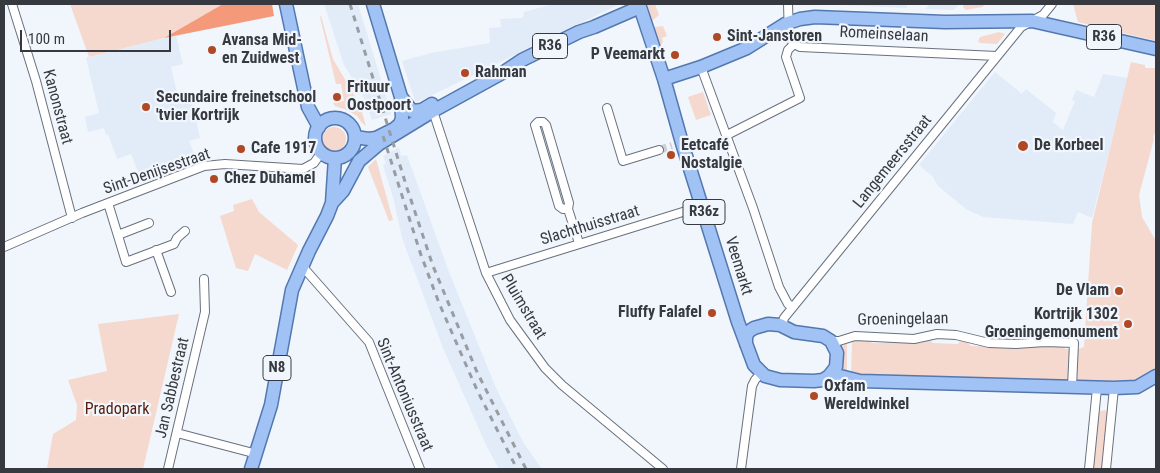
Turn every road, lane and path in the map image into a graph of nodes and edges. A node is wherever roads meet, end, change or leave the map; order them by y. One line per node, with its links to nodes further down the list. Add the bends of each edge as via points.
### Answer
1 (12, 4): 29 (street, Kanonstraat)
2 (286, 4): 18 (main road, via 310,112)
3 (373, 4): 15 (main road)
4 (788, 4): 8 (street)
5 (1052, 4): 7 (street, Langemeersstraat, via 1043,16)
6 (639, 5): 13 (main road, Veemarkt / R36); 14 (main road, R36, via 530,56)
7 (1032, 21): 8 (main road, Romeinselaan / R36, via 945,22 815,17); 10 (main road, R36); 11 (street, Langemeersstraat, via 1020,27)
8 (788, 22): 9 (street, via 789,37); 12 (main road, Romeinselaan / R36, via 747,48)
9 (794, 44): 11 (street, Romeinselaan); 19 (street, via 786,57 800,98)
10 (1156, 49)
11 (997, 56): 40 (street, Langemeersstraat)
12 (701, 67): 13 (main road, R36); 19 (street, Veemarkt)
13 (664, 79): 27 (main road, Veemarkt / R36z, via 677,145)
14 (464, 94): 15 (main road, R36, via 415,111 409,109); 17 (main road, R36)
15 (401, 97): 20 (main road, via 402,118 398,126 376,138)
16 (607, 108): 22 (street, via 623,161)
17 (433, 111): 21 (main road, R36); 37 (street, Pluimstraat)
18 (323, 123): 20 (main road, via 337,119 346,122 352,128); 23 (main road, via 315,137)
19 (727, 135): 40 (street, Veemarkt, via 779,287)
20 (354, 141): 21 (main road, R36, via 372,146); 24 (main road, via 345,156)
21 (379, 144): 26 (main road, N8, via 359,162 343,192)
22 (659, 150)
23 (321, 153): 24 (main road); 25 (street, Sint-Denijsestraat, via 314,164 303,169 211,165)
24 (335, 158): 26 (main road, N8)
25 (108, 203): 29 (street, Sint-Denijsestraat); 32 (street)
26 (332, 203): 36 (main road, N8)
27 (702, 206): 33 (street, Slachthuisstraat); 43 (main road, Veemarkt / R36z)
28 (568, 208): 28 (street, via 545,124 538,122 536,128 559,206); 33 (street)
29 (72, 218): 34 (street, Sint-Denijsestraat)
30 (149, 222): 32 (street)
31 (185, 231): 35 (street, via 174,244)
32 (118, 235): 35 (street, via 126,262)
33 (579, 243): 37 (street, Slachthuisstraat)
34 (4, 247)
35 (156, 250): 39 (street)
36 (302, 266): 51 (main road, N8, via 292,290 271,405); 54 (street, Sint-Antoniusstraat, via 369,342)
37 (486, 273): 55 (street, Pluimstraat, via 510,320 550,372 570,393)
38 (204, 279): 50 (street, Jan Sabbestraat, via 205,312)
39 (171, 292)
40 (792, 306): 41 (street, Langemeersstraat)
41 (782, 326): 42 (main road, via 794,332 819,334); 43 (main road, via 768,324 752,329 747,334)
42 (831, 341): 45 (main road, via 837,357 836,366); 47 (street, Groeningelaan, via 855,336 914,339 937,334 989,343 1074,343)
43 (746, 344): 44 (main road, Veemarkt / R36z, via 754,365)
44 (764, 375): 45 (main road, via 775,380 814,381); 56 (street, via 752,386)
45 (829, 376): 47 (main road, via 860,381)
46 (1156, 376): 49 (main road, via 1137,387)
47 (1072, 387): 48 (main road)
48 (1097, 388): 49 (main road); 57 (street)
49 (1114, 388): 58 (street)
50 (177, 433): 51 (street); 52 (street, Jan Sabbestraat)
51 (257, 454): 53 (main road, N8)
52 (168, 469)
53 (251, 469)
54 (420, 469)
55 (663, 469)
56 (742, 469)
57 (1089, 469)
58 (1106, 469)

